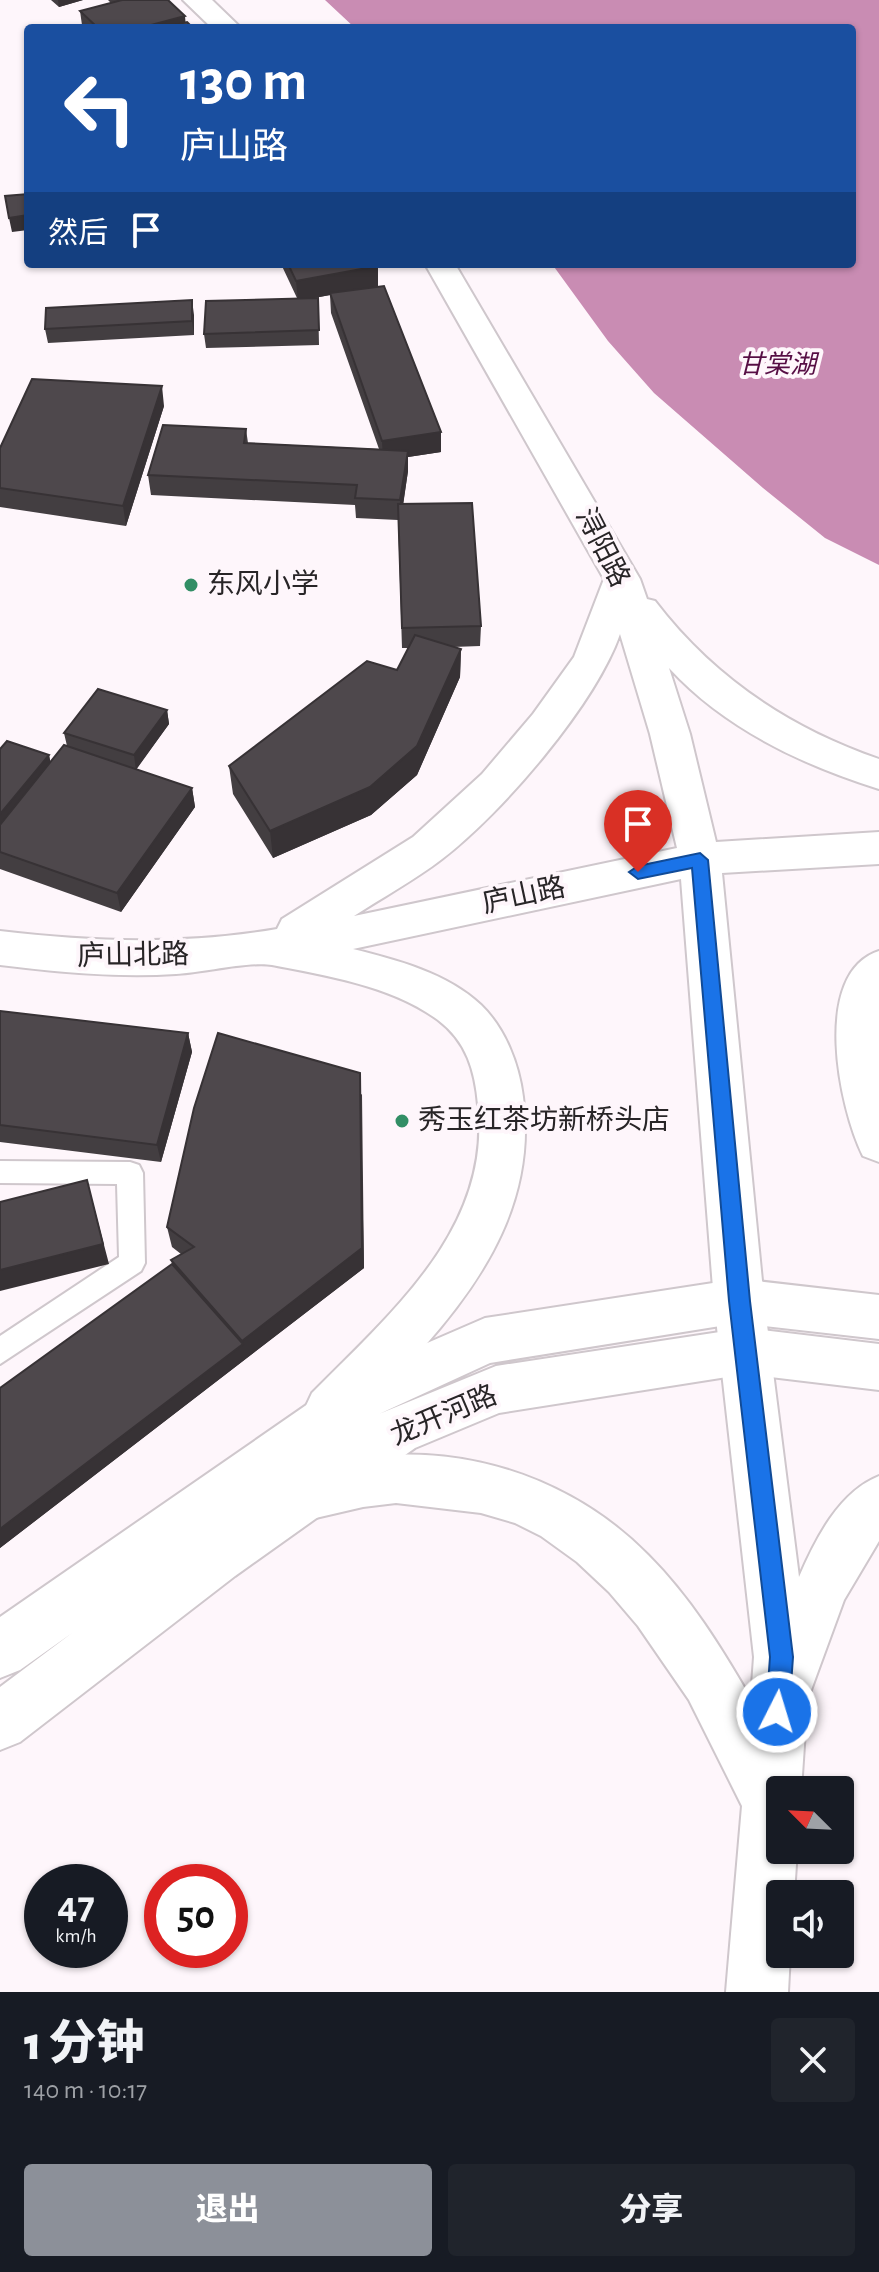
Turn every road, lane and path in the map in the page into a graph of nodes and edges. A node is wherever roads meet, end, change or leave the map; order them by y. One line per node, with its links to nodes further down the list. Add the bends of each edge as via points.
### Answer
1 (196, 0): 2 (main road)
2 (223, 24)
3 (442, 268): 4 (main road, 浔阳路)
4 (622, 579): 5 (main road, via 679,658 721,692 775,731); 7 (main road, 浔阳路, via 670,734); 9 (main road, via 592,660 496,784 428,848)
5 (879, 774)
6 (879, 848): 7 (main road, 庐山路)
7 (700, 860): 9 (main road, 庐山路); 14 (main road, 浔阳路)
8 (0, 948): 9 (main road, 庐山北路, via 146,961)
9 (267, 948): 17 (main road, via 373,972 454,1007 480,1032 499,1076 504,1139 494,1195 465,1256 418,1318)
10 (879, 968): 11 (main road, via 858,1014 859,1064)
11 (879, 1142)
12 (0, 1172): 15 (lane, via 130,1173 132,1263)
13 (879, 1317): 14 (main road, 龙开河路)
14 (742, 1326): 16 (main road, 龙开河路); 17 (main road, 龙开河路, via 485,1341 362,1396); 18 (main road, 龙开河路, via 496,1390 397,1431); 21 (main road, 浔阳路, via 782,1657)
15 (0, 1351)
16 (879, 1367)
17 (309, 1432): 20 (main road, 龙开河路)
18 (304, 1495): 22 (main road, 龙开河路); 24 (main road, via 393,1477 452,1482 507,1496 560,1518 609,1556 656,1605 709,1677)
19 (879, 1502): 21 (main road, via 824,1577)
20 (0, 1650)
21 (777, 1712): 23 (main road)
22 (0, 1722)
23 (773, 1776)
24 (766, 1794)
25 (767, 1864): 26 (main road)
26 (757, 1992)

